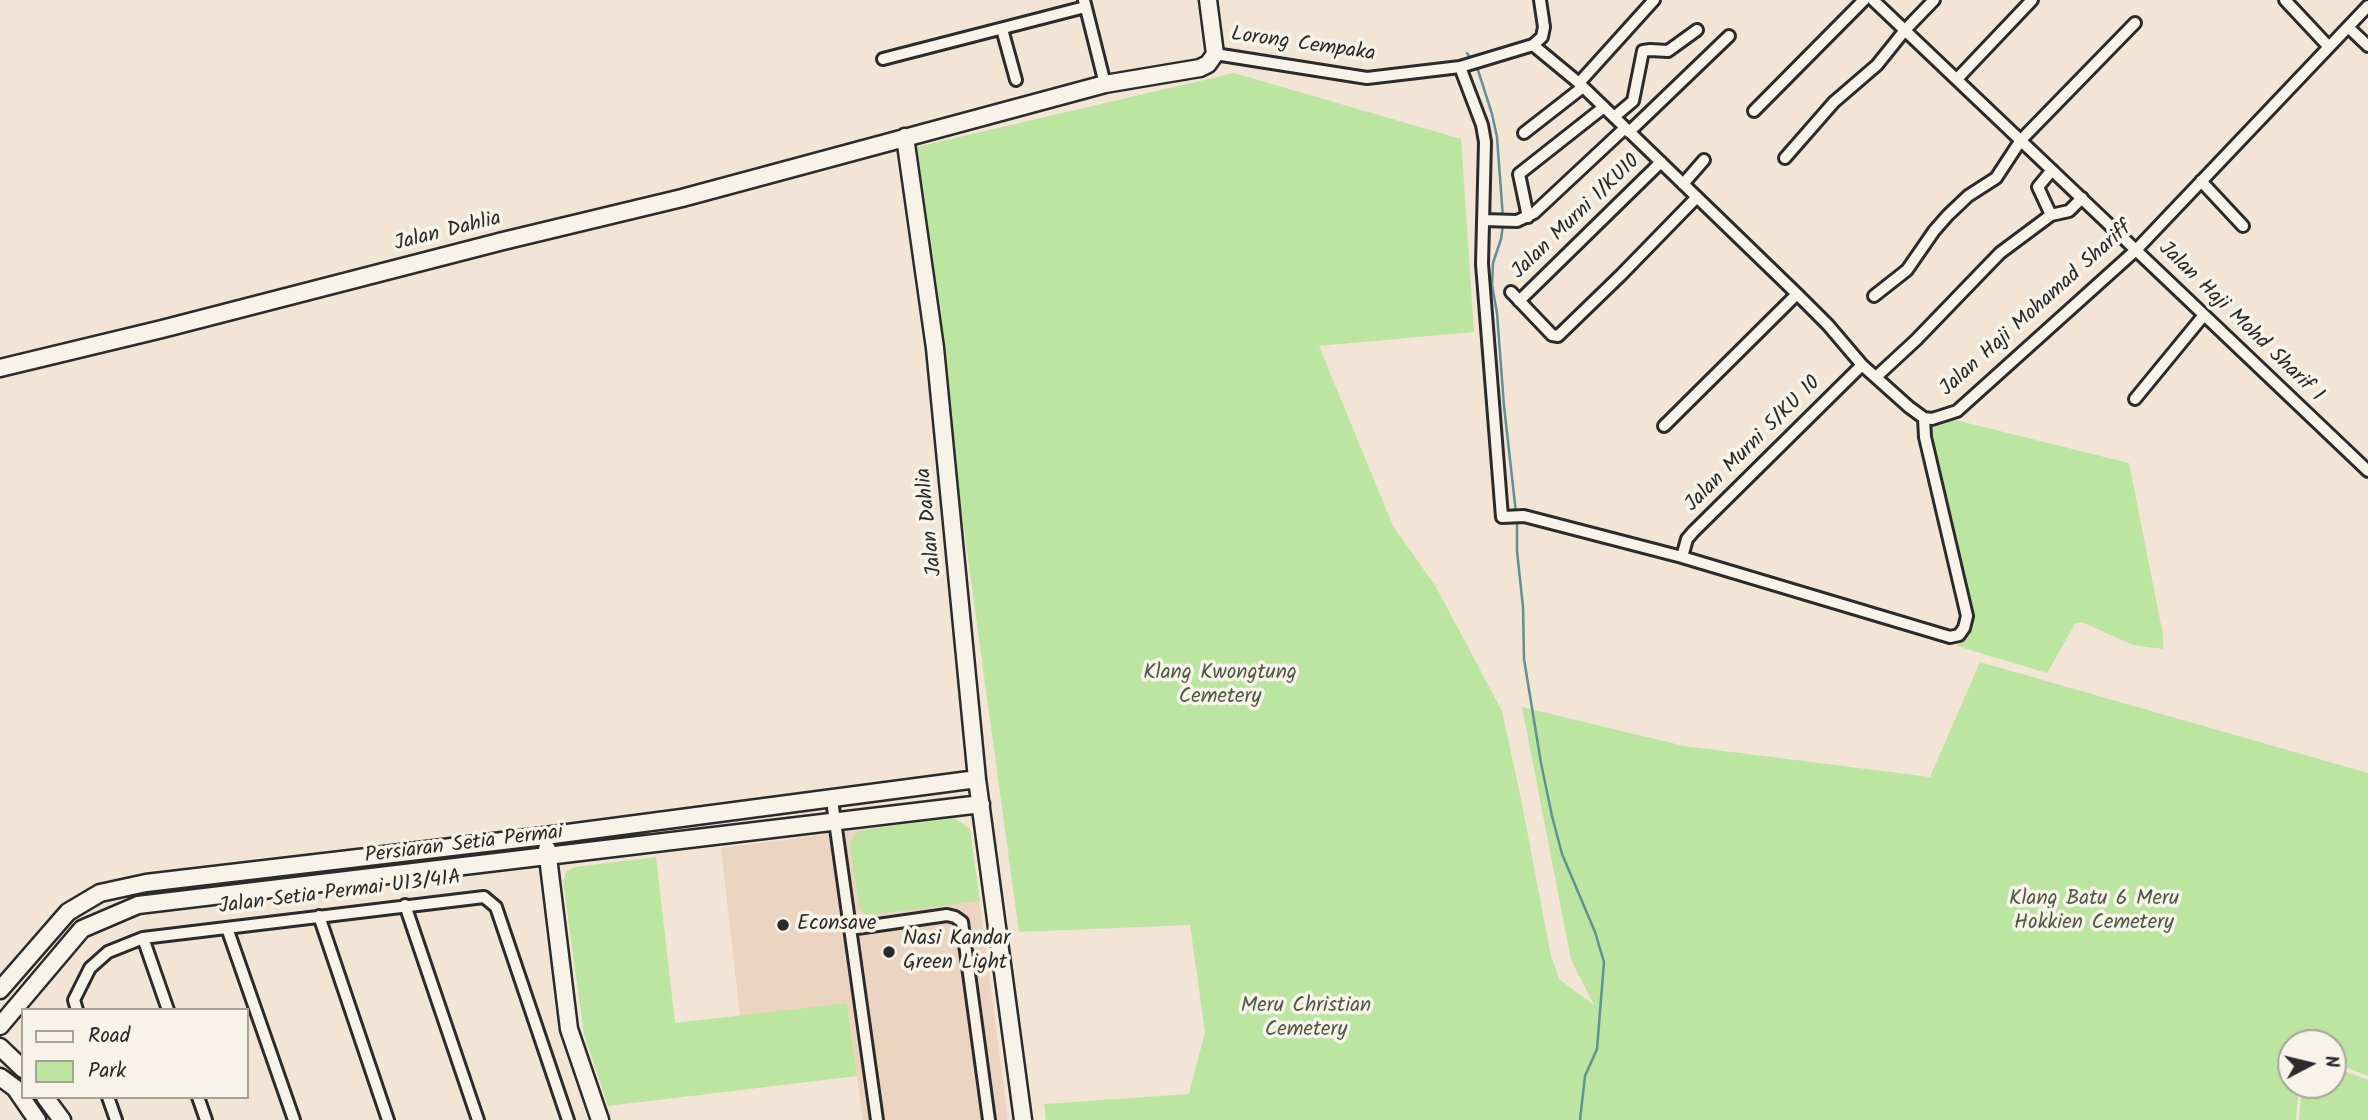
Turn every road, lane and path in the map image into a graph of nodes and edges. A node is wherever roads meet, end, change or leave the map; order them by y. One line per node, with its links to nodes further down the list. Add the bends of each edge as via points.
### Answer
1 (1208, 0): 20 (street)
2 (1540, 0): 17 (street, via 1544,27 1542,37)
3 (1654, 0): 26 (street)
4 (1864, 0): 28 (street)
5 (1934, 0): 15 (street)
6 (2032, 0): 23 (street)
7 (2285, 0): 19 (street)
8 (1880, 2): 15 (street, Jalan Haji Mohd Sharif 1)
9 (1085, 4): 13 (street); 25 (street)
10 (2368, 6): 12 (street, Jalan Haji Mohamad Shariff)
11 (2135, 23): 33 (street)
12 (2348, 27): 18 (street); 19 (street, Jalan Haji Mohamad Shariff)
13 (1002, 29): 21 (street); 24 (street)
14 (1697, 30): 29 (street, via 1665,52 1643,51 1633,102)
15 (1905, 30): 23 (street, Jalan Haji Mohd Sharif 1); 34 (street, via 1877,65 1834,102)
16 (1729, 36): 30 (street)
17 (1533, 45): 22 (street, Lorong Cempaka); 26 (street, Jalan Haji Mohamad Shariff)
18 (2368, 46)
19 (2329, 47): 38 (street, Jalan Haji Mohamad Shariff)
20 (1215, 54): 22 (street, Lorong Cempaka, via 1367,78); 25 (street, Jalan Dahlia, via 1200,68)
21 (883, 59)
22 (1468, 65): 44 (street, via 1486,142)
23 (1956, 79): 33 (street, Jalan Haji Mohd Sharif 1)
24 (1016, 80)
25 (1105, 84): 32 (street, Jalan Dahlia)
26 (1581, 85): 27 (street, Jalan Haji Mohamad Shariff); 31 (street)
27 (1604, 107): 29 (street, Jalan Haji Mohamad Shariff); 43 (street, via 1519,174)
28 (1754, 111)
29 (1614, 117): 30 (street, Jalan Haji Mohamad Shariff)
30 (1627, 130): 36 (street, Jalan Haji Mohamad Shariff); 43 (street)
31 (1524, 133)
32 (905, 137): 53 (street, Jalan Dahlia, via 682,198); 60 (street, Jalan Dahlia, via 935,348)
33 (2021, 140): 37 (street, Jalan Haji Mohd Sharif 1); 49 (street, via 1996,178 1948,215 1908,270)
34 (1784, 158)
35 (1704, 160): 39 (street)
36 (1661, 162): 39 (street, Jalan Haji Mohamad Shariff); 50 (street, Jalan Murni 1/KU10)
37 (2052, 170): 41 (street, Jalan Haji Mohd Sharif 1); 42 (street, via 2038,187)
38 (2201, 181): 45 (street); 46 (street, Jalan Haji Mohamad Shariff)
39 (1683, 184): 40 (street, Jalan Haji Mohamad Shariff)
40 (1697, 197): 48 (street, Jalan Haji Mohamad Shariff); 50 (street, via 1558,336)
41 (2082, 198): 42 (street, via 2069,211); 46 (street, Jalan Haji Mohd Sharif 1)
42 (2051, 215): 54 (street, via 1993,260)
43 (1528, 217): 44 (street)
44 (1495, 221): 59 (street, via 1483,277 1503,517 1519,516)
45 (2243, 226)
46 (2136, 250): 51 (street, Jalan Haji Mohd Sharif 1); 56 (street, Jalan Haji Mohamad Shariff, via 1958,411)
47 (1511, 292): 50 (street)
48 (1797, 294): 52 (street, Jalan Haji Mohamad Shariff); 57 (street)
49 (1874, 296)
50 (1519, 301)
51 (2204, 315): 55 (street); 58 (street, Jalan Haji Mohd Sharif 1)
52 (1862, 365): 54 (street, Jalan Haji Mohamad Shariff); 59 (street, Jalan Murni 5/KU 10, via 1693,532)
53 (0, 368)
54 (1876, 377): 56 (street, Jalan Haji Mohamad Shariff)
55 (2135, 399)
56 (1924, 418): 59 (street, via 1964,597 1967,617 1959,635 1938,635)
57 (1664, 426)
58 (2368, 471)
59 (1682, 557)
60 (977, 779): 61 (street, Persiaran Setia Permai); 62 (street, Jalan Dahlia)
61 (832, 800): 63 (street); 64 (street, Persiaran Setia Permai)
62 (981, 804): 63 (street, Persiaran Setia Permai); 96 (street, Jalan Dahlia)
63 (835, 823): 65 (street, Persiaran Setia Permai); 69 (street)
64 (545, 836): 65 (street); 71 (street, Persiaran Setia Permai, via 146,883 100,893 68,912)
65 (548, 857): 74 (street, Persiaran Setia Permai, via 138,905 82,929); 93 (street, via 569,1028)
66 (405, 905): 67 (street, Jalan Setia Permai U13/41A); 91 (street); 92 (street, Jalan Setia Permai U13/41A, via 477,896 496,907)
67 (320, 916): 68 (street, Jalan Setia Permai U13/41A); 90 (street)
68 (227, 928): 70 (street, Jalan Setia Permai U13/41A); 89 (street)
69 (850, 929): 94 (street); 95 (street, via 947,915 962,922)
70 (143, 938): 72 (street, Jalan Setia Permai U13/41A, via 108,952 89,968); 73 (street)
71 (0, 990)
72 (76, 1005)
73 (167, 1008)
74 (0, 1026)
75 (0, 1047): 77 (street)
76 (0, 1067): 79 (street)
77 (21, 1067)
78 (0, 1077): 79 (street)
79 (15, 1088): 80 (street)
80 (21, 1097)
81 (23, 1099): 85 (street)
82 (46, 1099): 86 (street)
83 (109, 1099): 87 (street)
84 (199, 1099): 88 (street)
85 (37, 1120)
86 (62, 1120)
87 (116, 1120)
88 (206, 1120)
89 (294, 1120)
90 (388, 1120)
91 (478, 1120)
92 (568, 1120)
93 (600, 1120)
94 (877, 1120)
95 (989, 1120)
96 (1023, 1120)

